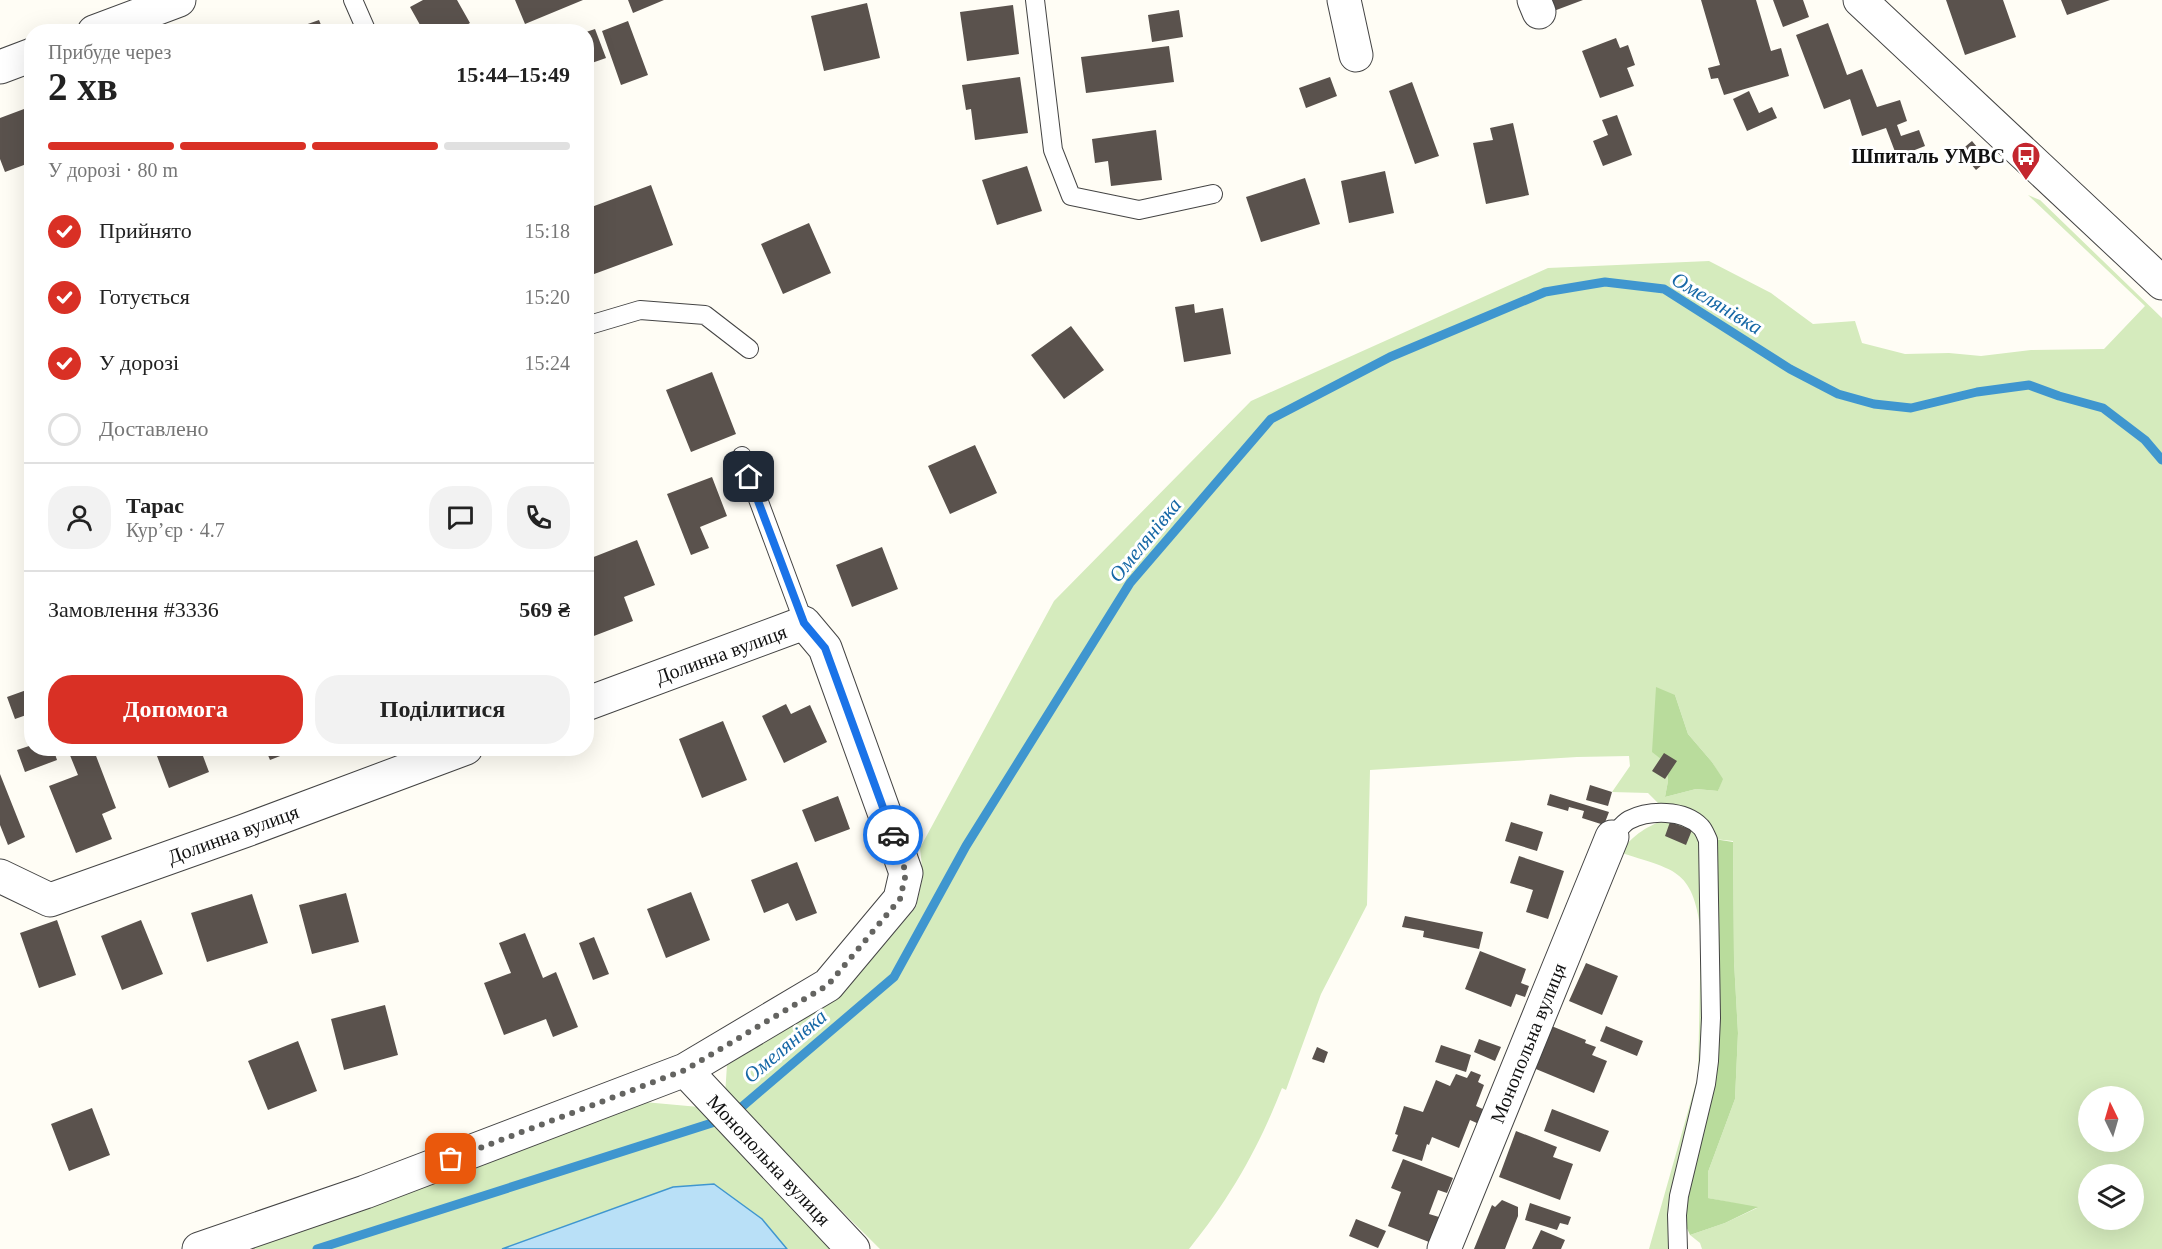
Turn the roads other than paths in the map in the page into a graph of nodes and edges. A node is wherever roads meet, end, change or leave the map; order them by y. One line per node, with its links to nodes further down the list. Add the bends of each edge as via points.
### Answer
1 (179, 0): 6 (street)
2 (353, 0): 7 (lane)
3 (1035, 0): 11 (lane, via 1053,150 1071,196 1139,210)
4 (1344, 0): 8 (street)
5 (1860, 0): 12 (street)
6 (115, 24)
7 (364, 24)
8 (1356, 55)
9 (24, 58): 10 (street)
10 (0, 67)
11 (1214, 194)
12 (2162, 283)
13 (594, 324): 14 (lane, via 640,310 705,315)
14 (749, 349)
15 (741, 456): 16 (lane)
16 (804, 623): 17 (street, Долинна вулиця); 21 (street, Долинна вулиця, via 825,648 906,873 900,899 828,985)
17 (594, 701)
18 (445, 756): 20 (street, Долинна вулиця, via 50,900)
19 (1612, 837): 24 (street, Монопольна вулиця); 25 (lane, via 1628,820 1671,812 1701,827 1708,840 1710,1052 1679,1196)
20 (0, 876)
21 (685, 1070): 22 (street, via 365,1192); 23 (street, Монопольна вулиця)
22 (199, 1249)
23 (853, 1249)
24 (1444, 1249)
25 (1678, 1249)

